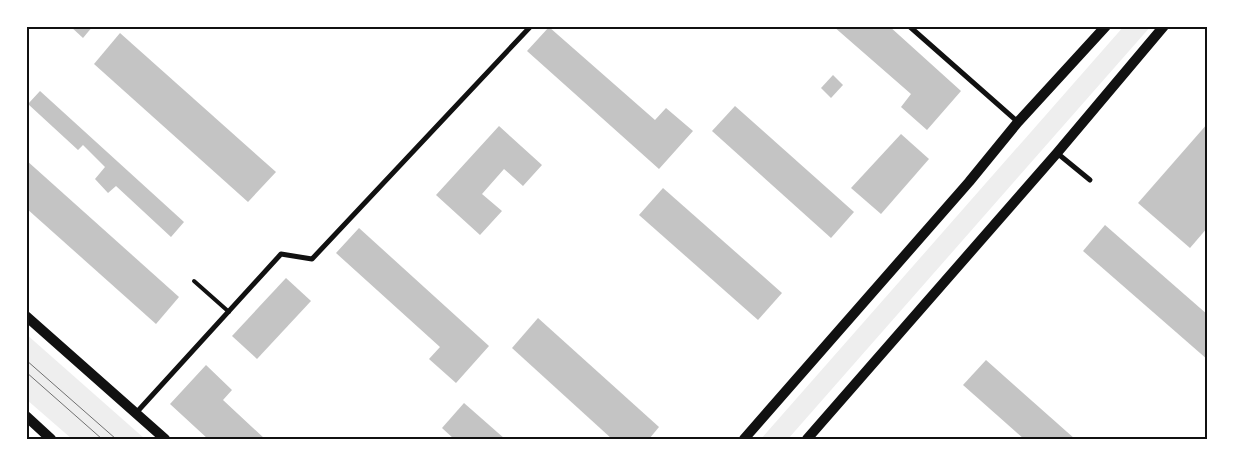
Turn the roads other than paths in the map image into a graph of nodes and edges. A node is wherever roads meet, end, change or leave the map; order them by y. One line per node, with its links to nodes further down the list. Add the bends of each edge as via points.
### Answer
1 (531, 26): 9 (street, via 312,259 281,254)
2 (909, 26): 5 (street)
3 (1106, 26): 5 (main road)
4 (1164, 26): 6 (main road)
5 (1018, 122): 15 (main road)
6 (1057, 153): 7 (street); 16 (main road)
7 (1090, 180)
8 (194, 281): 9 (lane)
9 (229, 312): 11 (street)
10 (26, 316): 11 (main road)
11 (136, 414): 14 (main road)
12 (26, 416): 13 (main road)
13 (52, 439)
14 (165, 439)
15 (744, 439)
16 (807, 439)

